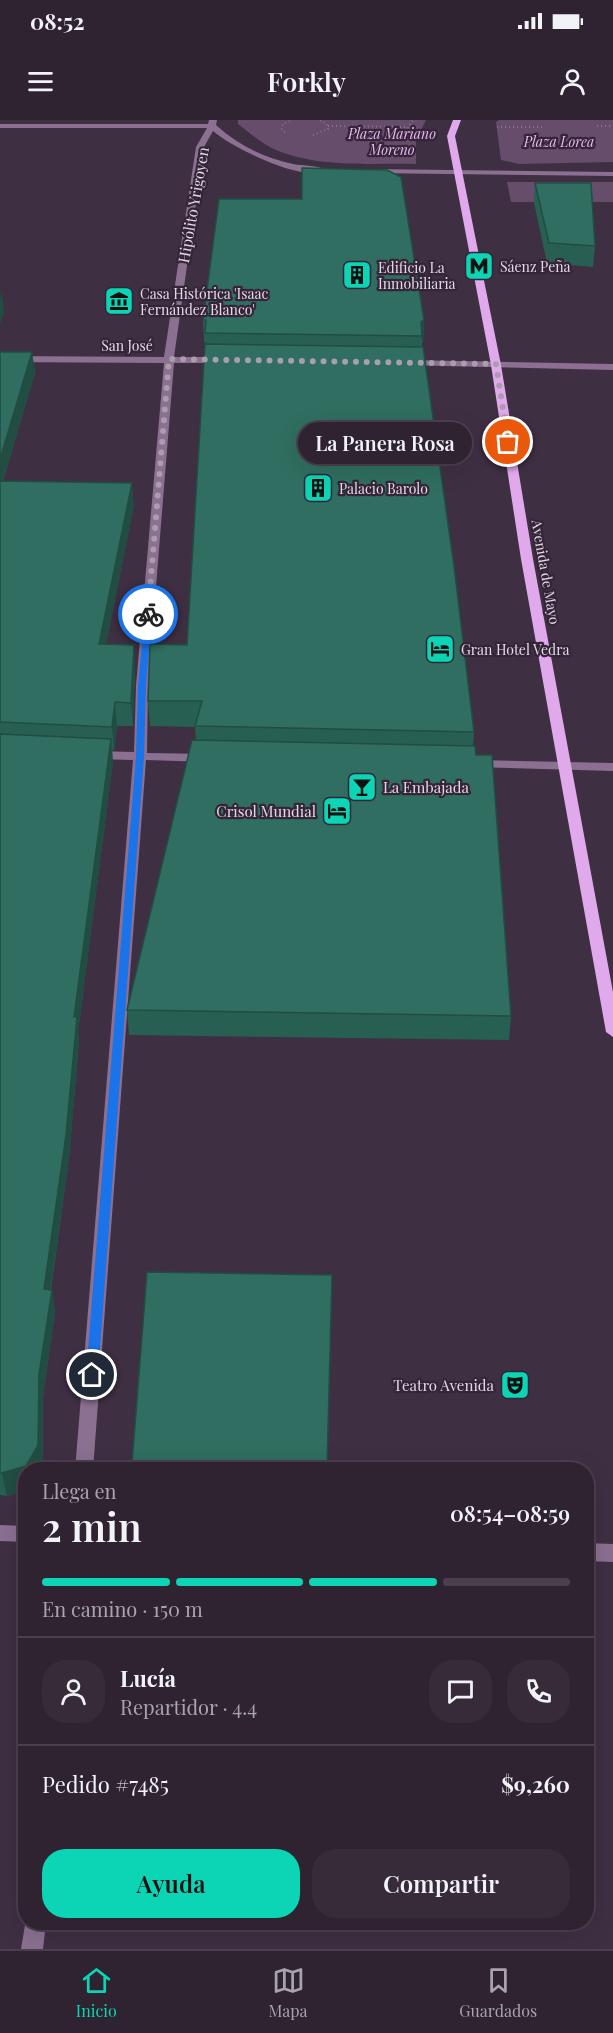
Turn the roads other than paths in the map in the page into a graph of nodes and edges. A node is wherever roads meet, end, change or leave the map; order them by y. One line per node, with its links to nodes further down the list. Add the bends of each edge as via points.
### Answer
1 (458, 120): 6 (main road, Avenida de Mayo, via 451,136)
2 (212, 123): 3 (street); 4 (street, via 232,143 271,160 307,169); 9 (street, Hipólito Yrigoyen, via 200,147)
3 (0, 126)
4 (334, 170)
5 (366, 171): 6 (street)
6 (457, 173): 7 (street); 12 (main road, Avenida de Mayo)
7 (613, 174)
8 (0, 358): 9 (street, San José)
9 (169, 359): 10 (street, San José); 15 (street, Hipólito Yrigoyen, via 142,686)
10 (239, 360)
11 (391, 363): 12 (street)
12 (496, 364): 13 (street); 18 (main road, Avenida de Mayo)
13 (613, 367)
14 (82, 754): 15 (street)
15 (140, 757): 16 (street); 21 (street, Hipólito Yrigoyen)
16 (223, 759)
17 (458, 764): 18 (street)
18 (563, 766): 19 (street); 20 (main road, Avenida de Mayo)
19 (613, 767)
20 (613, 1032)
21 (85, 1462)
22 (0, 1533): 23 (street)
23 (18, 1534)
24 (594, 1552): 25 (street)
25 (613, 1552)
26 (34, 1930): 27 (street)
27 (32, 1949)

